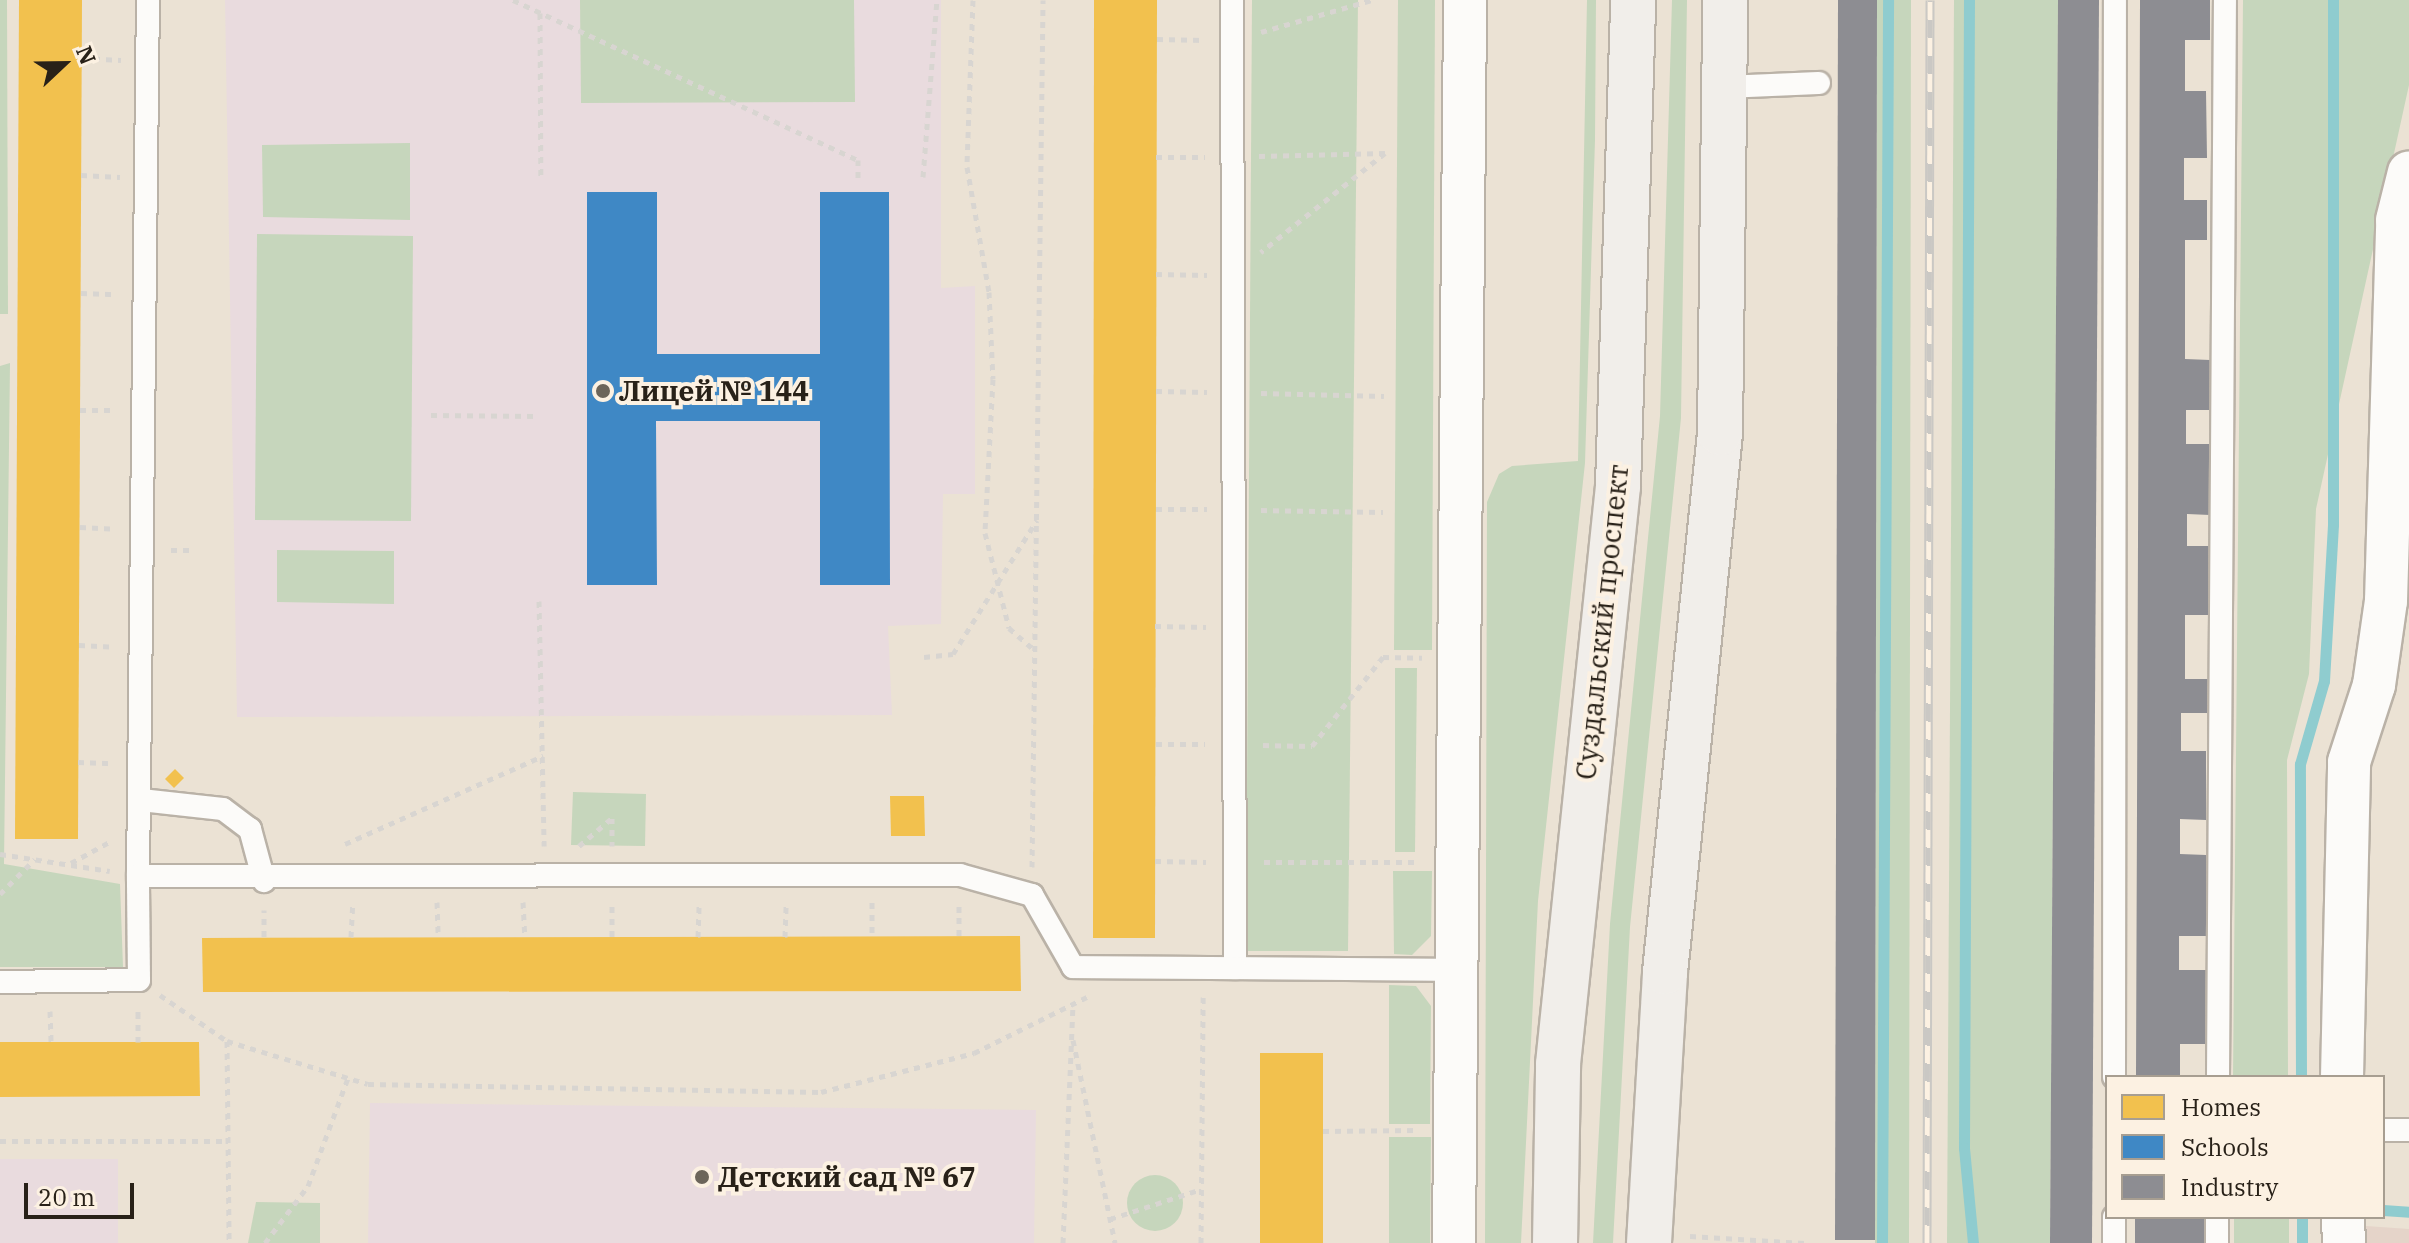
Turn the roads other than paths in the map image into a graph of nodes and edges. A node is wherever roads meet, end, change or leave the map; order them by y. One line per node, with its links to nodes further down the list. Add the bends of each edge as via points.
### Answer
1 (148, 0): 11 (lane)
2 (1232, 0): 14 (lane)
3 (1465, 0): 15 (street)
4 (1633, 0): 27 (main road, Суздальский проспект, via 1618,486 1558,1064)
5 (1725, 0): 9 (main road)
6 (2115, 0): 17 (lane)
7 (2225, 0): 18 (lane)
8 (1819, 83): 9 (lane)
9 (1724, 87): 25 (main road, via 1720,433 1665,972)
10 (2409, 172): 19 (street, via 2397,220 2386,601 2374,685 2349,762)
11 (141, 800): 12 (lane); 13 (lane, via 223,809 250,829)
12 (138, 876): 13 (lane); 16 (lane, via 139,980)
13 (264, 881): 14 (lane, via 960,875 1032,895 1073,967)
14 (1235, 968): 15 (lane)
15 (1456, 970): 26 (street)
16 (0, 982)
17 (2114, 1075)
18 (2218, 1075)
19 (2342, 1075)
20 (2385, 1130): 21 (lane)
21 (2409, 1130)
22 (2114, 1219): 28 (lane)
23 (2217, 1219): 29 (lane)
24 (2343, 1219): 30 (street)
25 (1669, 1239)
26 (1454, 1243)
27 (1555, 1243)
28 (2114, 1243)
29 (2217, 1243)
30 (2344, 1243)

